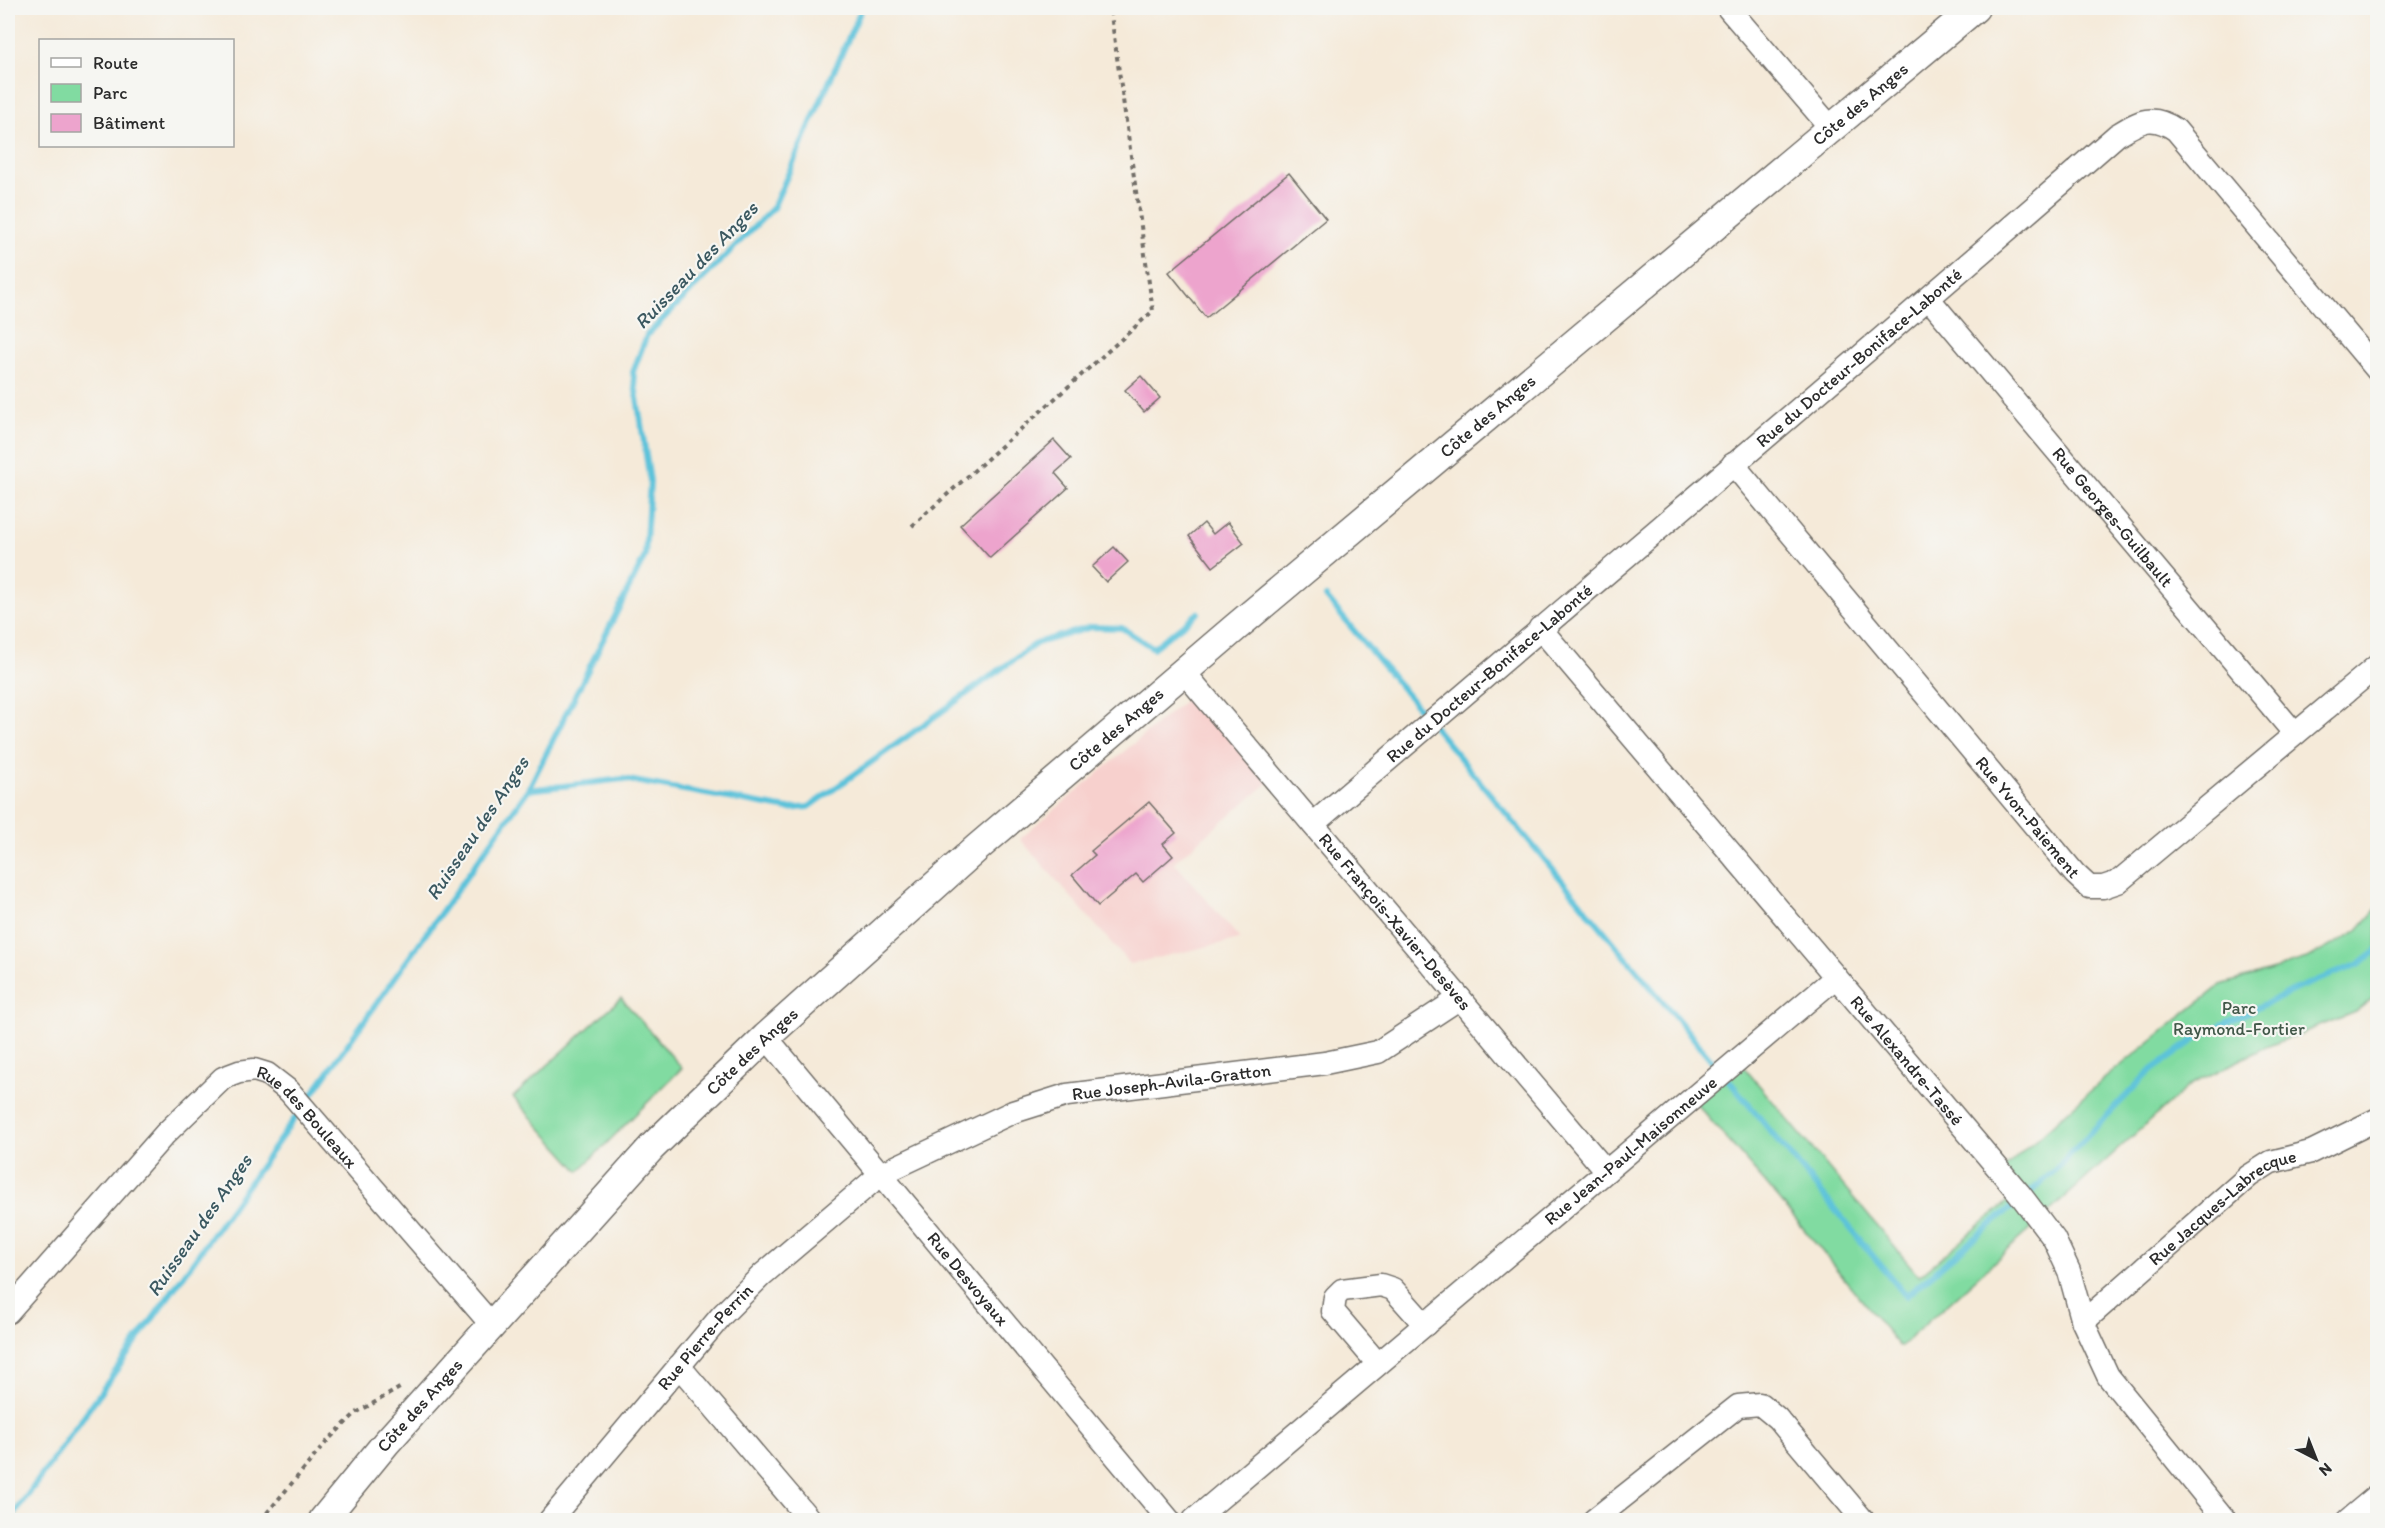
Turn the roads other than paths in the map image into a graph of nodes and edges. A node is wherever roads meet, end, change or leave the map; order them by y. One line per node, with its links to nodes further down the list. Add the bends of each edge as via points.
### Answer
1 (1728, 8): 3 (street)
2 (1975, 8): 3 (street, Côte des Anges)
3 (1831, 128): 9 (street, Côte des Anges)
4 (1929, 299): 5 (street, Rue du Docteur-Boniface-Labonté, via 2117,135 2134,124 2164,121 2176,130); 6 (street, Rue du Docteur-Boniface-Labonté); 10 (street, Rue Georges-Guilbault)
5 (2378, 371)
6 (1733, 464): 7 (street, Rue du Docteur-Boniface-Labonté); 10 (street, Rue Yvon-Paiement, via 2089,887 2118,882)
7 (1540, 628): 11 (street, Rue du Docteur-Boniface-Labonté); 12 (street, Rue Alexandre-Tassé)
8 (2378, 665): 10 (street, Rue Yvon-Paiement)
9 (1184, 672): 11 (street, Rue François-Xavier-Desèves); 14 (street, Côte des Anges, via 977,848)
10 (2295, 734)
11 (1313, 824): 13 (street, Rue François-Xavier-Desèves)
12 (1836, 977): 16 (street, Rue Jean-Paul-Maisonneuve); 19 (street, Rue Alexandre-Tassé, via 2054,1239 2069,1271)
13 (1460, 998): 16 (street, Rue François-Xavier-Desèves); 17 (street, Rue Joseph-Avila-Gratton, via 1378,1052 1325,1063 1067,1095 1013,1112)
14 (766, 1037): 17 (street, Rue Desvoyaux); 20 (street, Côte des Anges, via 652,1147)
15 (2378, 1119): 19 (street, Rue Jacques-Labrecque, via 2311,1152 2271,1162 2249,1176)
16 (1606, 1171): 21 (street, Rue Jean-Paul-Maisonneuve)
17 (881, 1174): 23 (street, Rue Pierre-Perrin, via 762,1275); 28 (street, Rue Desvoyaux)
18 (8, 1312): 20 (street, Rue des Bouleaux, via 165,1134 223,1078 254,1070 267,1074 289,1091)
19 (2083, 1322): 32 (street, Rue Alexandre-Tassé, via 2108,1376)
20 (491, 1324): 25 (street, Côte des Anges)
21 (1425, 1325): 22 (street, Rue Jean-Paul-Maisonneuve); 22 (street, via 1394,1289 1381,1285 1342,1290 1335,1297 1333,1311)
22 (1378, 1364): 29 (street, Rue Jean-Paul-Maisonneuve)
23 (679, 1366): 26 (street, Rue Pierre-Perrin); 27 (street)
24 (2378, 1495): 33 (street)
25 (323, 1521)
26 (550, 1521)
27 (810, 1521)
28 (1169, 1521)
29 (1194, 1521)
30 (1594, 1521): 31 (street, via 1738,1406 1760,1404 1777,1418)
31 (1863, 1521)
32 (2225, 1521)
33 (2348, 1521)

